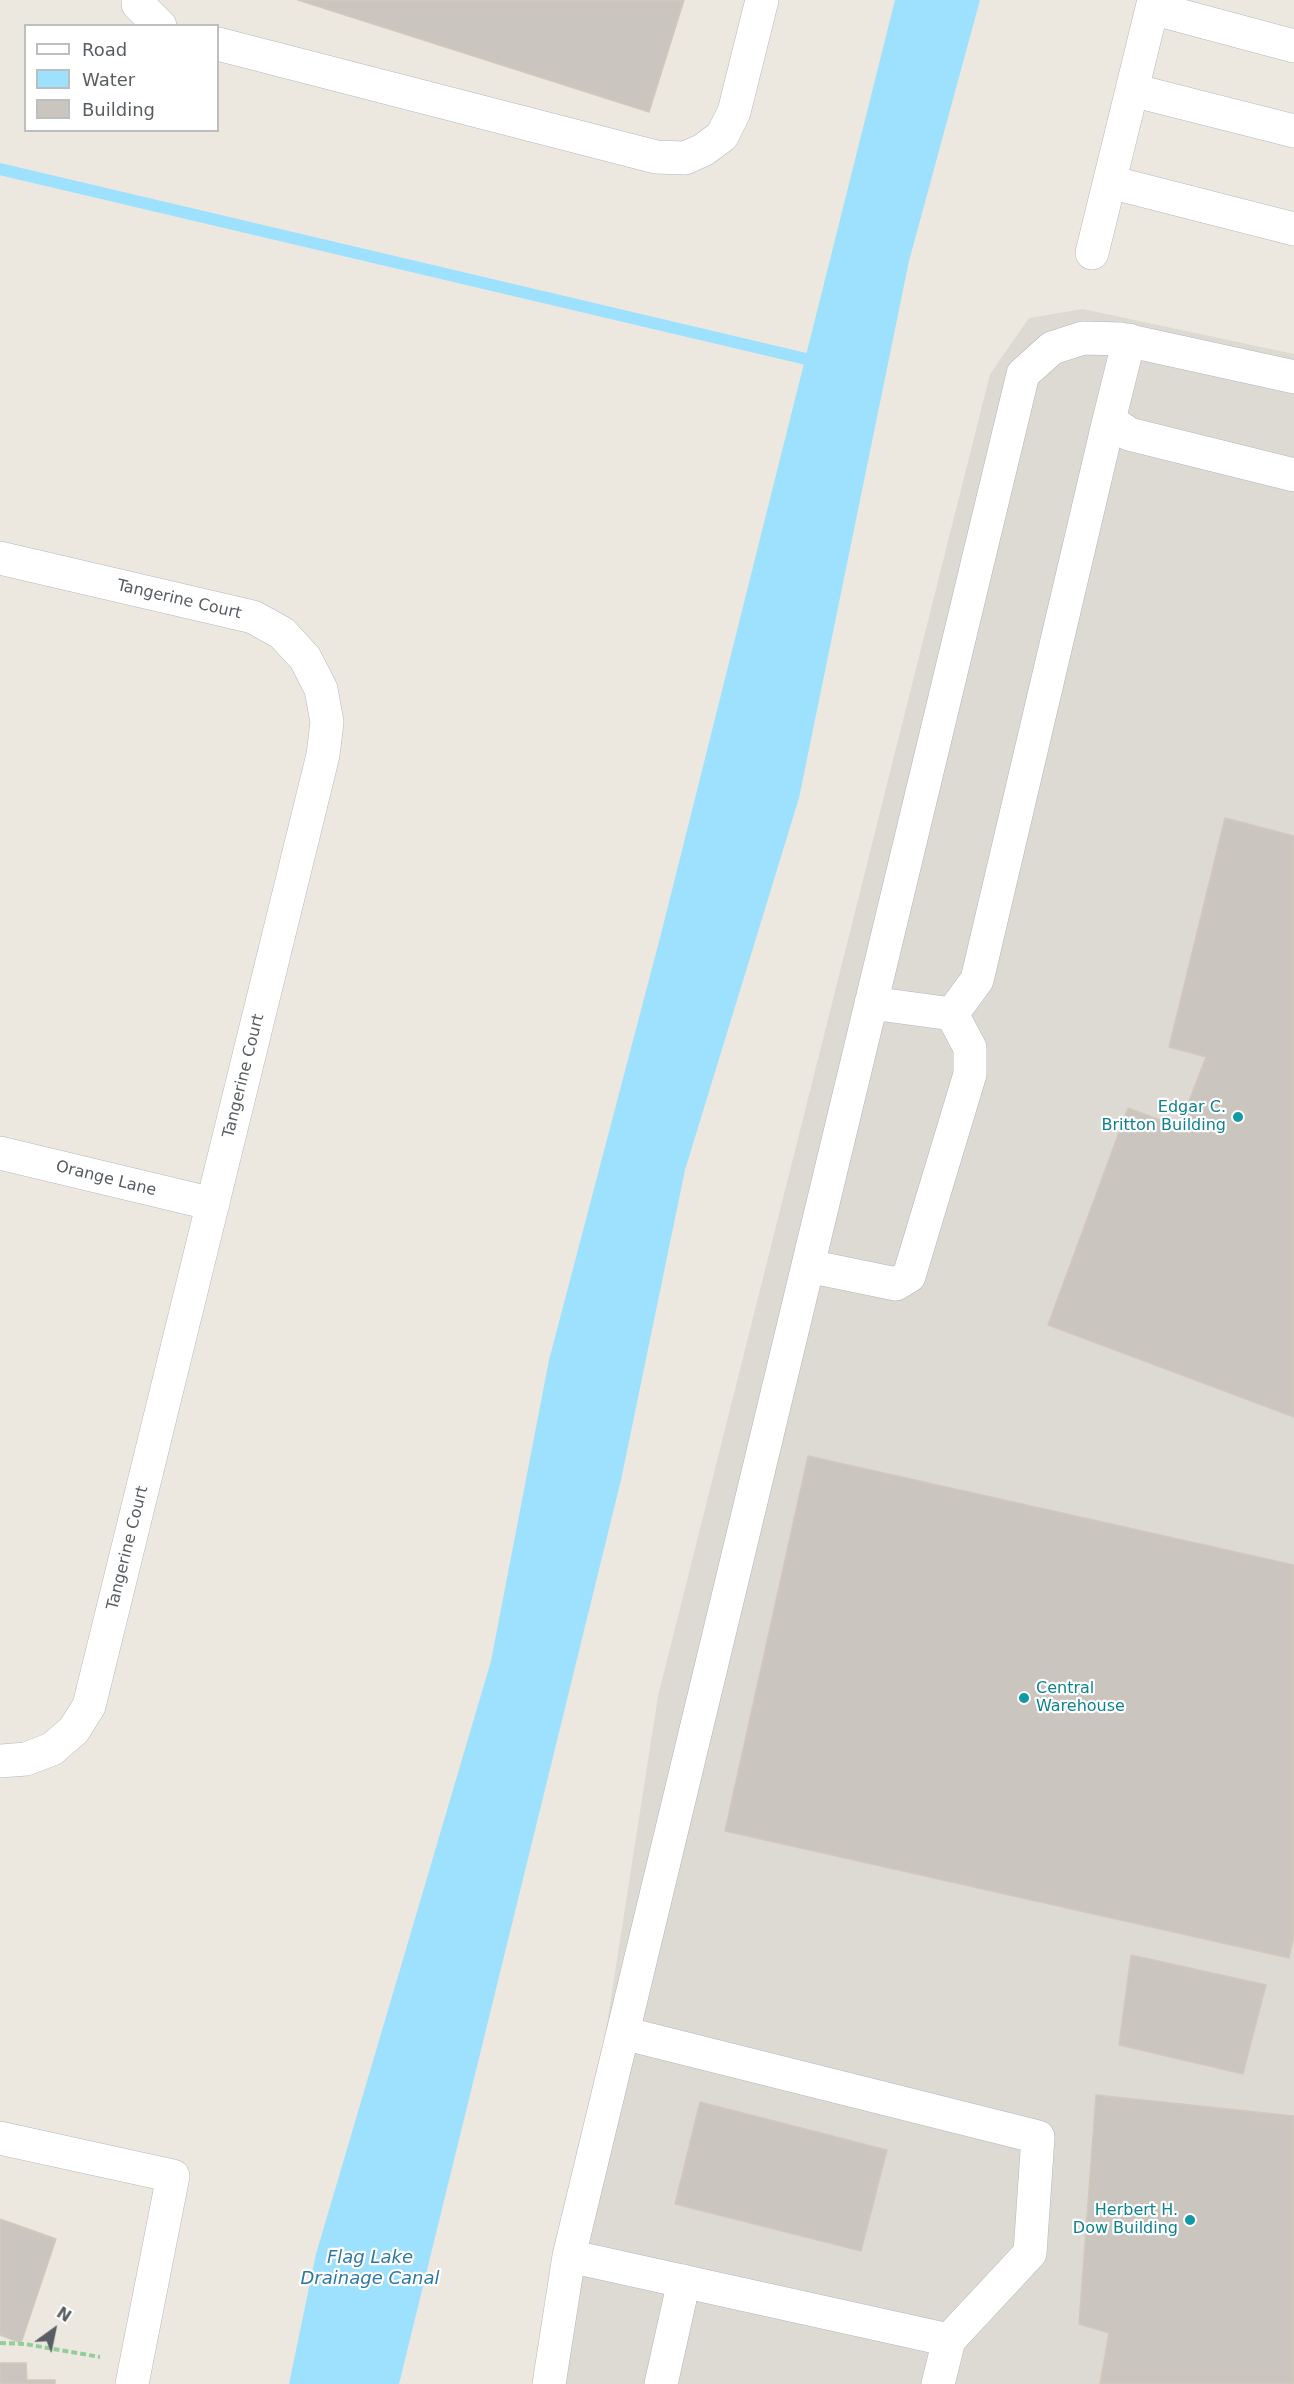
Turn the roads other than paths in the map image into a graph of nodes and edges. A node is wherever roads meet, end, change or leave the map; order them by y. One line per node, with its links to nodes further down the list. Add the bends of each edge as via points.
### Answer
1 (138, 0): 4 (street)
2 (762, 0): 5 (street, via 730,120 722,136 685,158 656,157)
3 (1153, 4): 6 (street); 7 (street)
4 (158, 24)
5 (219, 44)
6 (1294, 46)
7 (1132, 90): 8 (street); 9 (street)
8 (1294, 131)
9 (1110, 182): 10 (street); 11 (street)
10 (1294, 229)
11 (1092, 254)
12 (1129, 340): 13 (street); 14 (street); 17 (street, via 1083,338 1052,348 1023,374)
13 (1294, 377)
14 (1109, 420): 15 (street, via 1129,434); 18 (street, via 977,980)
15 (1294, 475)
16 (0, 558): 20 (street, Tangerine Court, via 253,617 282,633 305,658 321,689 327,722 323,755)
17 (871, 1003): 18 (street); 21 (street)
18 (952, 1014): 21 (street, via 970,1048 970,1074 909,1276 896,1284)
19 (0, 1153): 20 (street, Orange Lane)
20 (213, 1204): 22 (street, Tangerine Court, via 88,1706 74,1730 52,1749 26,1759)
21 (808, 1266): 23 (street)
22 (0, 1761)
23 (623, 2033): 25 (street); 27 (street, via 1038,2137 1030,2253)
24 (0, 2138): 28 (street, via 172,2176)
25 (569, 2256): 26 (street); 29 (street)
26 (684, 2281): 27 (street); 30 (street)
27 (949, 2340): 31 (street)
28 (134, 2373)
29 (549, 2384)
30 (661, 2384)
31 (938, 2384)

